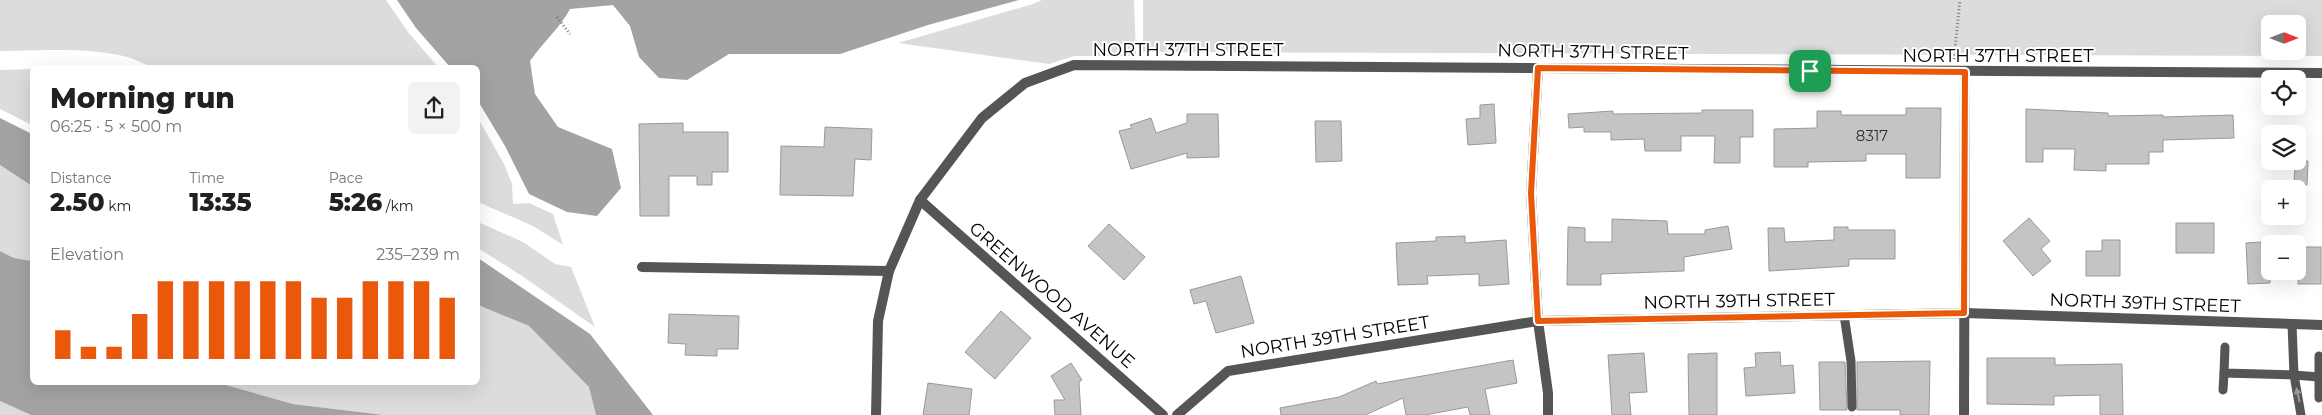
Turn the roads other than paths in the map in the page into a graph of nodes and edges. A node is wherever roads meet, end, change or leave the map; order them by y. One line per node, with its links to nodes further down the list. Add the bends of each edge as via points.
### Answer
1 (1538, 68): 2 (street, NORTH 37TH STREET); 4 (street, NORTH 37TH STREET, via 1074,65 1024,83 982,118); 9 (street, via 1531,193)
2 (1965, 72): 3 (street, NORTH 37TH STREET); 7 (street)
3 (2322, 73)
4 (920, 200): 6 (street, NORTH 37TH STREET); 21 (street, GREENWOOD AVENUE)
5 (642, 267): 6 (street)
6 (889, 271): 20 (street, NORTH 37TH STREET, via 878,321)
7 (1964, 313): 8 (street, NORTH 39TH STREET); 10 (street, NORTH 39TH STREET); 24 (street)
8 (1844, 315): 9 (street, NORTH 39TH STREET); 19 (lane, via 1851,360)
9 (1538, 321): 22 (street, NORTH 39TH STREET, via 1228,371); 23 (street)
10 (2292, 324): 11 (street, NORTH 39TH STREET); 15 (lane)
11 (2322, 325)
12 (2225, 347): 14 (lane)
13 (2319, 356): 16 (lane)
14 (2224, 373): 15 (lane); 17 (lane)
15 (2294, 375): 16 (lane); 25 (lane, one-way to 15)
16 (2319, 377): 18 (lane)
17 (2223, 390)
18 (2318, 398)
19 (1852, 407)
20 (876, 415)
21 (1163, 415)
22 (1178, 415)
23 (1548, 415)
24 (1964, 415)
25 (2302, 415)

